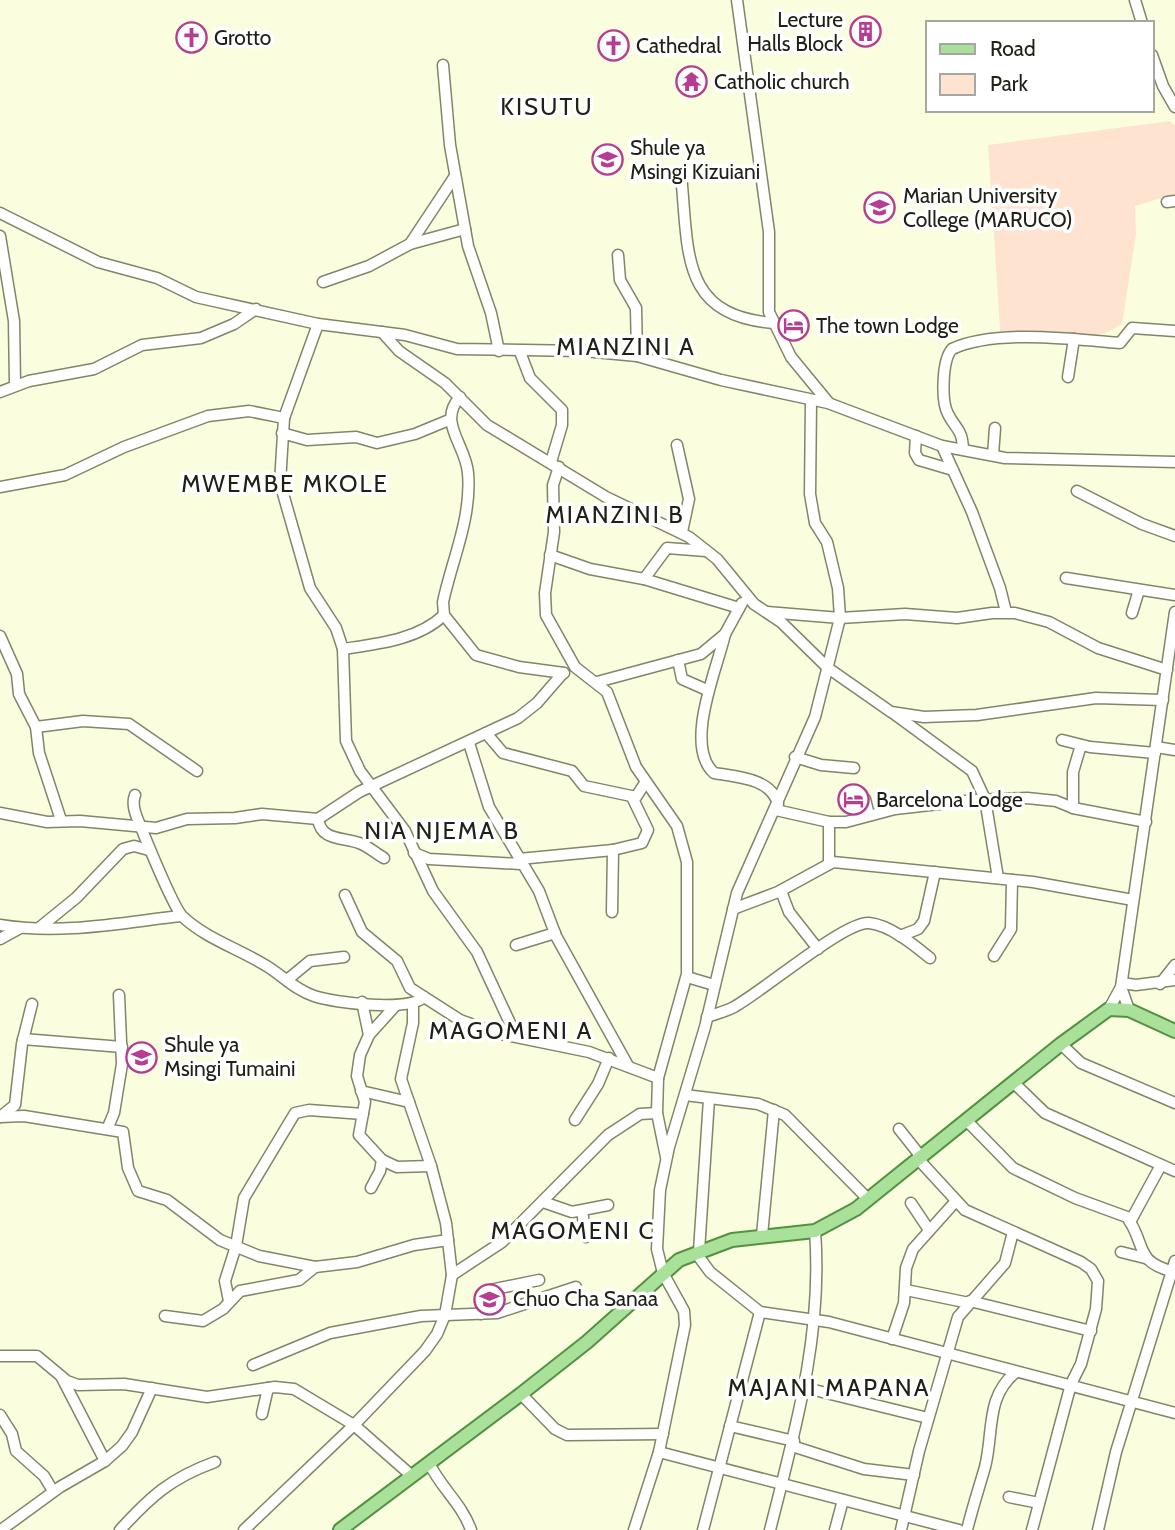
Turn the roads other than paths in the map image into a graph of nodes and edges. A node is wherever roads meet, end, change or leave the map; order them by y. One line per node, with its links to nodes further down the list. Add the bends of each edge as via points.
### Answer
1 (737, 0): 16 (street, via 769,232 768,305)
2 (1135, 0): 3 (street)
3 (1141, 21)
4 (1154, 61): 6 (street)
5 (443, 65): 8 (street)
6 (1175, 107)
7 (681, 175): 16 (street, via 690,257 702,292 740,319)
8 (455, 176): 10 (street); 12 (street)
9 (0, 214): 15 (street, via 98,262 158,278 196,297)
10 (465, 229): 12 (street); 21 (street)
11 (0, 236): 25 (street, via 14,321)
12 (410, 244): 14 (street, via 376,263)
13 (618, 255): 23 (street, via 620,280 636,308)
14 (323, 282)
15 (256, 309): 17 (street); 25 (street, via 201,338 142,345 94,369)
16 (775, 323): 29 (street, via 791,357)
17 (318, 324): 19 (street); 30 (street)
18 (1175, 331): 20 (street, via 1132,328 1120,343)
19 (382, 332): 21 (street, via 457,349); 27 (street, via 399,351)
20 (1074, 339): 24 (street); 37 (street, via 1021,338 952,349 946,361 945,407 961,431)
21 (499, 351): 22 (street)
22 (520, 352): 23 (street); 40 (street, via 530,378 562,410)
23 (637, 356): 28 (street)
24 (1068, 377)
25 (15, 384): 26 (street)
26 (0, 392)
27 (460, 397): 31 (street, via 450,409); 40 (street, via 487,425)
28 (811, 401): 29 (street); 59 (street, via 810,494 815,523 827,542)
29 (828, 403): 34 (street)
30 (284, 418): 33 (street); 42 (street, via 249,411 208,416 65,475)
31 (449, 420): 33 (street, via 376,443 356,437 307,440); 58 (street, via 468,470 468,493)
32 (995, 428): 38 (street)
33 (282, 433): 62 (street, via 283,501 310,588 336,628)
34 (916, 436): 36 (street); 41 (street, via 919,460)
35 (677, 445): 44 (street, via 689,499)
36 (942, 446): 37 (street); 41 (street)
37 (963, 449): 38 (street)
38 (993, 455): 39 (street, via 1024,460)
39 (1175, 462)
40 (555, 465): 44 (street, via 606,497); 47 (street)
41 (953, 470): 55 (street)
42 (0, 487)
43 (1077, 491): 45 (street)
44 (681, 532): 46 (street)
45 (1175, 536)
46 (706, 551): 49 (street, via 667,548); 52 (street, via 729,572)
47 (550, 555): 49 (street, via 590,569); 68 (street, via 546,615)
48 (1066, 578): 50 (street)
49 (644, 579): 53 (street)
50 (1139, 590): 51 (street); 57 (street)
51 (1175, 595)
52 (745, 596): 53 (street); 54 (street)
53 (739, 608): 60 (street)
54 (767, 612): 59 (street); 65 (street)
55 (1006, 612): 59 (street, via 957,618 905,614); 66 (street, via 1049,622 1098,648)
56 (1175, 612): 63 (street)
57 (1132, 613)
58 (444, 615): 62 (street, via 408,637); 67 (street, via 476,656)
59 (840, 618): 65 (street)
60 (725, 634): 64 (street, via 701,654); 71 (street)
61 (0, 636): 74 (street, via 17,674 19,694)
62 (343, 649): 85 (street, via 346,741)
63 (1172, 653): 66 (street)
64 (678, 660): 69 (street); 71 (street, via 682,678)
65 (828, 668): 73 (street); 81 (street, via 815,717)
66 (1167, 670): 70 (street)
67 (563, 673): 68 (street); 75 (street, via 527,713)
68 (580, 673): 69 (street)
69 (597, 682): 84 (street, via 607,692)
70 (1169, 689): 72 (street)
71 (707, 690): 90 (street, via 703,728 709,769 765,784)
72 (1163, 700): 73 (street, via 1096,698 977,715 924,717); 79 (street)
73 (891, 712): 89 (street, via 972,771)
74 (36, 727): 83 (street, via 83,721 129,724); 95 (street, via 39,752)
75 (486, 733): 77 (street); 87 (street, via 503,753 572,771 584,786)
76 (1062, 740): 78 (street)
77 (469, 743): 85 (street); 103 (street, via 489,807)
78 (1081, 745): 79 (street); 91 (street, via 1073,772)
79 (1156, 750): 80 (street); 97 (street)
80 (1175, 750)
81 (796, 757): 82 (street); 90 (street)
82 (854, 768)
83 (197, 771)
84 (646, 783): 87 (street, via 639,795); 126 (street, via 672,816 687,862)
85 (371, 788): 94 (street); 101 (street, via 405,831)
86 (135, 795): 98 (street)
87 (632, 797): 100 (street, via 648,835 642,843)
88 (865, 799): 93 (street)
89 (985, 799): 91 (street, via 1053,801); 93 (street); 106 (street)
90 (777, 807): 96 (street); 111 (street)
91 (1073, 808): 97 (street)
92 (0, 813): 95 (street, via 38,821)
93 (869, 815): 96 (street)
94 (318, 819): 98 (street, via 262,814 196,818 165,828); 102 (street, via 327,835 358,842)
95 (61, 820): 98 (street)
96 (829, 822): 104 (street)
97 (1146, 822): 110 (street)
98 (141, 827): 99 (street)
99 (149, 850): 113 (street); 116 (street, via 123,849)
100 (613, 850): 103 (street); 112 (street)
101 (414, 853): 103 (street, via 429,859); 143 (street, via 433,891 477,952)
102 (384, 858)
103 (520, 862): 117 (street, via 539,891)
104 (829, 864): 105 (street); 108 (street)
105 (935, 872): 106 (street); 118 (street, via 924,921 918,929)
106 (998, 878): 107 (street)
107 (1012, 880): 110 (street); 122 (street, via 1011,929)
108 (781, 891): 111 (street); 121 (street, via 789,912)
109 (345, 895): 133 (street, via 365,935 390,952 405,983)
110 (1133, 900): 131 (street)
111 (733, 909): 130 (street)
112 (612, 912)
113 (180, 916): 116 (street, via 83,929); 127 (street)
114 (0, 925): 115 (street)
115 (20, 928): 116 (street); 119 (street)
116 (39, 928)
117 (555, 933): 120 (street); 148 (street)
118 (900, 936): 121 (street, via 863,924); 124 (street)
119 (0, 939)
120 (516, 944)
121 (818, 949): 140 (street, via 733,1007)
122 (994, 956)
123 (344, 957): 127 (street, via 310,961)
124 (929, 958)
125 (1175, 965): 129 (street)
126 (687, 977): 130 (street); 149 (street)
127 (287, 980): 134 (street, via 314,996)
128 (1175, 980): 129 (street)
129 (1160, 984): 131 (street)
130 (714, 985): 140 (street)
131 (1122, 985): 138 (street); 139 (street)
132 (119, 995): 146 (street)
133 (424, 997): 136 (street); 143 (street, via 472,1026)
134 (362, 1002): 137 (street); 142 (street)
135 (32, 1004): 144 (street)
136 (413, 1004): 137 (street); 154 (street, via 401,1070)
137 (396, 1005): 142 (street)
138 (1109, 1009): 139 (main road); 145 (main road)
139 (1129, 1010): 141 (main road)
140 (707, 1017): 152 (street)
141 (1175, 1031)
142 (369, 1035): 151 (street, via 357,1065)
143 (516, 1036): 147 (street)
144 (23, 1039): 146 (street); 156 (street)
145 (1062, 1044): 150 (main road); 155 (street, via 1081,1063)
146 (122, 1047): 163 (street)
147 (609, 1058): 148 (street); 161 (street)
148 (626, 1064): 149 (street)
149 (658, 1078): 158 (street)
150 (1014, 1083): 162 (main road); 168 (street, via 1045,1113)
151 (361, 1091): 154 (street); 159 (street)
152 (685, 1095): 153 (street); 165 (street)
153 (709, 1098): 157 (street); 186 (street)
154 (409, 1102): 169 (street)
155 (1175, 1103)
156 (15, 1105): 160 (street); 160 (street, via 0,1117)
157 (774, 1110): 172 (street, via 794,1121); 182 (street)
158 (657, 1113): 165 (street); 173 (street, via 640,1114 608,1135)
159 (363, 1114): 167 (street, via 359,1135); 185 (street, via 295,1113 244,1198)
160 (24, 1116): 163 (street)
161 (575, 1120)
162 (967, 1121): 166 (main road); 178 (street, via 1013,1168 1075,1198 1122,1214)
163 (108, 1127): 185 (street, via 125,1135 128,1168 138,1191 167,1200 209,1235)
164 (899, 1129): 166 (street)
165 (667, 1159): 191 (street, via 656,1237)
166 (920, 1159): 172 (main road); 174 (street)
167 (382, 1160): 169 (street, via 392,1167); 171 (street)
168 (1161, 1165): 170 (street); 178 (street)
169 (431, 1166): 184 (street)
170 (1175, 1171)
171 (371, 1188)
172 (868, 1199): 180 (main road)
173 (543, 1202): 177 (street, via 566,1211); 192 (street, via 502,1242)
174 (956, 1202): 179 (street); 181 (street)
175 (911, 1203): 179 (street)
176 (608, 1205): 177 (street)
177 (582, 1211): 183 (street)
178 (1130, 1222): 188 (street)
179 (929, 1230): 195 (street, via 908,1262)
180 (815, 1231): 182 (main road); 202 (street)
181 (1013, 1233): 197 (street, via 1005,1263); 203 (street, via 1091,1269 1098,1281)
182 (762, 1235): 186 (main road)
183 (586, 1237)
184 (448, 1240): 189 (street); 192 (street)
185 (236, 1246): 189 (street, via 259,1256); 196 (street, via 225,1281)
186 (697, 1252): 191 (main road); 198 (street, via 710,1272)
187 (1121, 1252): 188 (street)
188 (1145, 1258): 190 (street, via 1154,1266)
189 (315, 1267): 196 (street, via 299,1280 251,1286)
190 (1174, 1268): 215 (street)
191 (663, 1273): 214 (main road); 222 (street, via 684,1311 685,1325)
192 (452, 1275): 200 (street)
193 (539, 1280): 199 (street, via 485,1291)
194 (576, 1287): 199 (street, via 520,1308)
195 (906, 1290): 197 (street); 204 (street)
196 (229, 1301): 201 (street, via 203,1321)
197 (970, 1302): 203 (street); 205 (street, via 960,1311)
198 (760, 1312): 202 (street); 221 (street)
199 (481, 1314): 200 (street)
200 (445, 1315): 207 (street, via 330,1333); 220 (street, via 425,1351)
201 (165, 1316)
202 (815, 1319): 204 (street); 213 (street)
203 (1091, 1331): 210 (street)
204 (892, 1339): 205 (street)
205 (948, 1353): 208 (street); 219 (street)
206 (0, 1356): 209 (street, via 37,1356)
207 (253, 1365)
208 (1016, 1372): 210 (street); 248 (street, via 1003,1384 994,1403 986,1464)
209 (62, 1378): 211 (street, via 78,1385); 225 (street)
210 (1071, 1384): 215 (street); 235 (street)
211 (152, 1388): 212 (street, via 220,1397); 225 (street, via 128,1440)
212 (268, 1388): 218 (street); 220 (street, via 294,1389)
213 (806, 1388): 219 (street); 223 (street)
214 (521, 1394): 222 (street, via 564,1434); 227 (main road)
215 (1133, 1401): 216 (street); 250 (street)
216 (1175, 1413)
217 (0, 1415): 232 (street, via 16,1451 40,1471)
218 (262, 1415)
219 (929, 1418): 229 (street)
220 (355, 1425): 230 (street); 239 (street)
221 (730, 1426): 223 (street); 228 (street)
222 (663, 1434): 224 (street)
223 (793, 1443): 229 (street, via 864,1469); 231 (street)
224 (659, 1452): 228 (street); 242 (street)
225 (105, 1461): 232 (street)
226 (215, 1462): 238 (street, via 162,1487)
227 (429, 1463): 230 (main road); 241 (street)
228 (720, 1468): 231 (street); 243 (street)
229 (914, 1475): 236 (street)
230 (412, 1476): 240 (main road)
231 (782, 1484): 234 (street); 244 (street)
232 (53, 1492): 237 (street)
233 (1009, 1497): 235 (street)
234 (843, 1500): 236 (street); 245 (street)
235 (1039, 1503): 249 (street)
236 (905, 1517): 246 (street); 247 (street)
237 (1, 1530)
238 (120, 1530)
239 (244, 1530)
240 (340, 1530)
241 (471, 1530)
242 (634, 1530)
243 (703, 1530)
244 (771, 1530)
245 (835, 1530)
246 (901, 1530)
247 (959, 1530)
248 (967, 1530)
249 (1032, 1530)
250 (1098, 1530)

